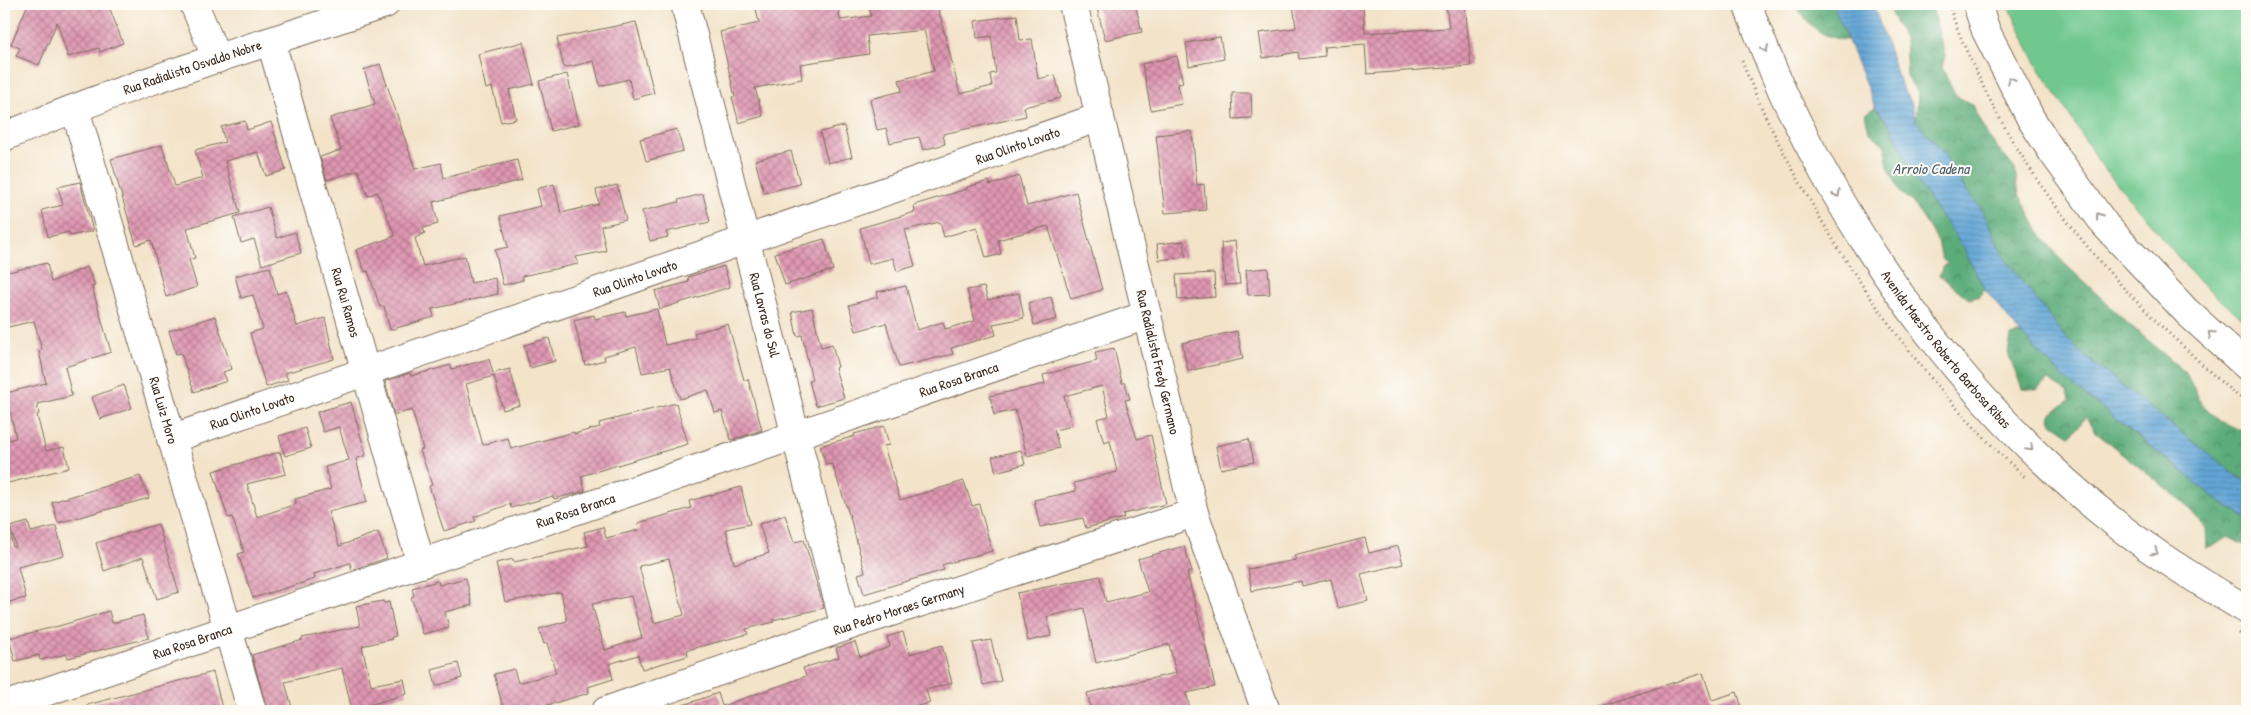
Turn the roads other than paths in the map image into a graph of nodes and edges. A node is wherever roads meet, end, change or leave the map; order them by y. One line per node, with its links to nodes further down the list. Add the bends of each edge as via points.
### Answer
1 (194, 4): 8 (street)
2 (385, 4): 7 (street, Rua Radialista Osvaldo Nobre)
3 (684, 4): 12 (street, Rua Lavras do Sul)
4 (1073, 4): 10 (street, Rua Radialista Fredy Germano)
5 (1747, 4): 20 (street, Avenida Maestro Roberto Barbosa Ribas, one-way to 20, via 1784,96 1810,148 1870,251 1901,298 1943,351 1991,408 2053,470 2115,523)
6 (1977, 4): 14 (street, one-way to 6, via 2187,312 2106,226 2031,119 1990,39)
7 (271, 42): 8 (street, Rua Radialista Osvaldo Nobre); 15 (street, Rua Rui Ramos)
8 (217, 60): 9 (street, Rua Radialista Osvaldo Nobre)
9 (75, 109): 11 (street, Rua Radialista Osvaldo Nobre); 17 (street, Rua Luiz Moro)
10 (1100, 117): 12 (street, Rua Olinto Lovato); 13 (street, Rua Radialista Fredy Germano)
11 (6, 130)
12 (746, 240): 15 (street, Rua Olinto Lovato); 16 (street, Rua Lavras do Sul)
13 (1147, 315): 16 (street, Rua Rosa Branca); 18 (street, Rua Radialista Fredy Germano)
14 (2247, 366)
15 (366, 372): 17 (street, Rua Olinto Lovato); 19 (street, Rua Rui Ramos)
16 (796, 435): 19 (street, Rua Rosa Branca); 21 (street, Rua Lavras do Sul)
17 (171, 439): 22 (street, Rua Luiz Moro)
18 (1194, 513): 21 (street, Rua Pedro Moraes Germany); 26 (street, Rua Radialista Fredy Germano)
19 (421, 564): 22 (street, Rua Rosa Branca)
20 (2247, 610)
21 (845, 627): 25 (street, Rua Pedro Moraes Germany)
22 (227, 630): 23 (street, Rua Rosa Branca); 24 (street, Rua Luiz Moro)
23 (4, 706)
24 (252, 711)
25 (606, 711)
26 (1266, 711)

